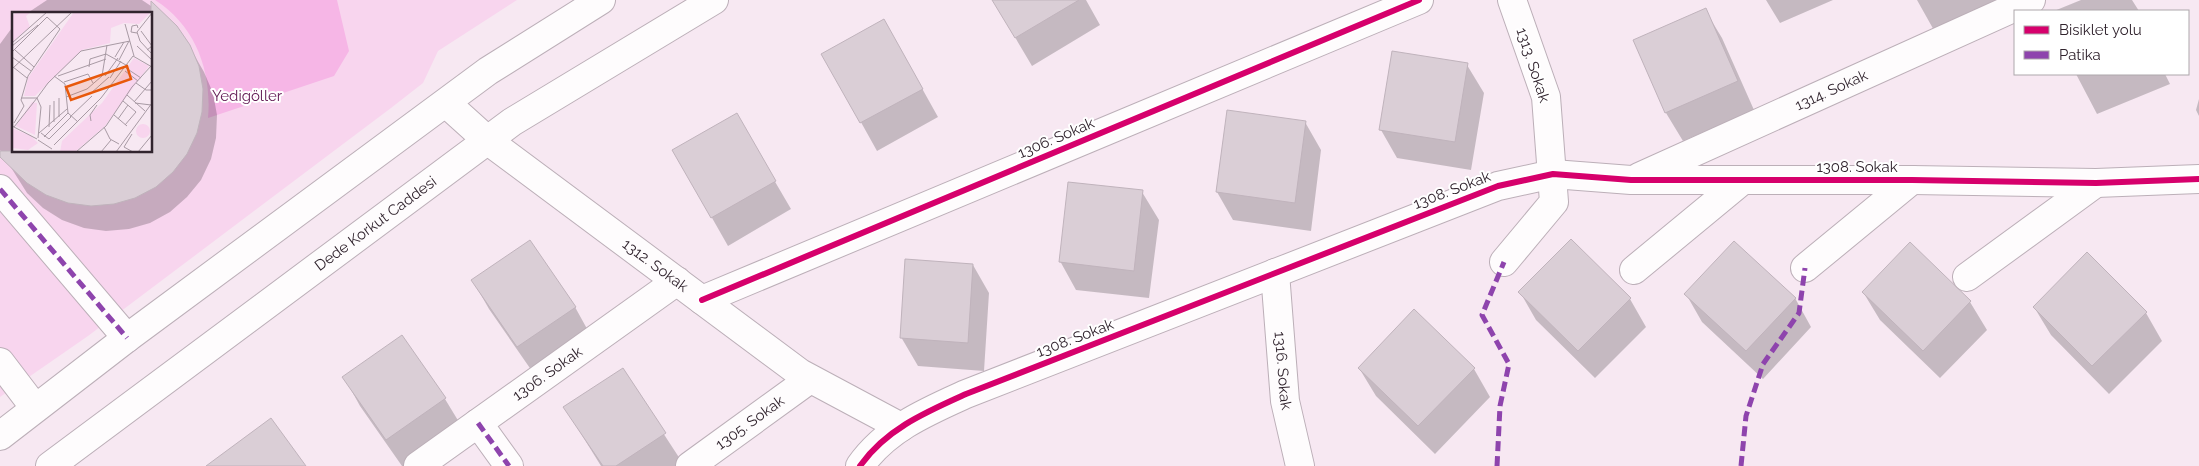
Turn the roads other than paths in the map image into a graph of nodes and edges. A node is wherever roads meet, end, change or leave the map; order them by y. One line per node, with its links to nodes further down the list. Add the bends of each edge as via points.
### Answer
1 (601, 0): 6 (street, via 488,71)
2 (714, 0): 7 (street, Dede Korkut Caddesi, via 512,122)
3 (1419, 0): 21 (street, 1306. Sokak)
4 (1512, 0): 8 (street, 1313. Sokak, via 1546,97)
5 (2031, 0): 10 (street, 1314. Sokak)
6 (446, 103): 7 (street, 1312. Sokak); 22 (street)
7 (488, 140): 20 (street, 1312. Sokak); 29 (street, Dede Korkut Caddesi)
8 (1552, 174): 10 (street, 1308. Sokak); 15 (street, 1313. Sokak, via 1554,202); 18 (street, 1308. Sokak, via 1498,186)
9 (2199, 179): 13 (street, 1308. Sokak)
10 (1631, 180): 11 (street, 1308. Sokak)
11 (1742, 180): 12 (street, 1308. Sokak); 17 (street)
12 (1912, 180): 13 (street, 1308. Sokak); 16 (street)
13 (2096, 183): 19 (street)
14 (0, 189): 22 (street)
15 (1504, 262)
16 (1805, 268)
17 (1634, 270)
18 (1275, 273): 27 (street, 1308. Sokak, via 966,394 909,420); 34 (street, 1316. Sokak, via 1285,401)
19 (1967, 278)
20 (677, 280): 21 (street, 1312. Sokak); 26 (street, 1306. Sokak)
21 (702, 300): 24 (street, 1312. Sokak)
22 (127, 338): 25 (street)
23 (0, 362): 25 (street)
24 (810, 379): 27 (street, 1312. Sokak); 32 (street, 1305. Sokak)
25 (35, 408): 28 (street)
26 (478, 423): 30 (street, 1306. Sokak); 31 (street)
27 (901, 427): 33 (street, 1308. Sokak, via 871,450)
28 (0, 436)
29 (50, 466)
30 (418, 466)
31 (509, 466)
32 (690, 466)
33 (860, 466)
34 (1300, 466)

